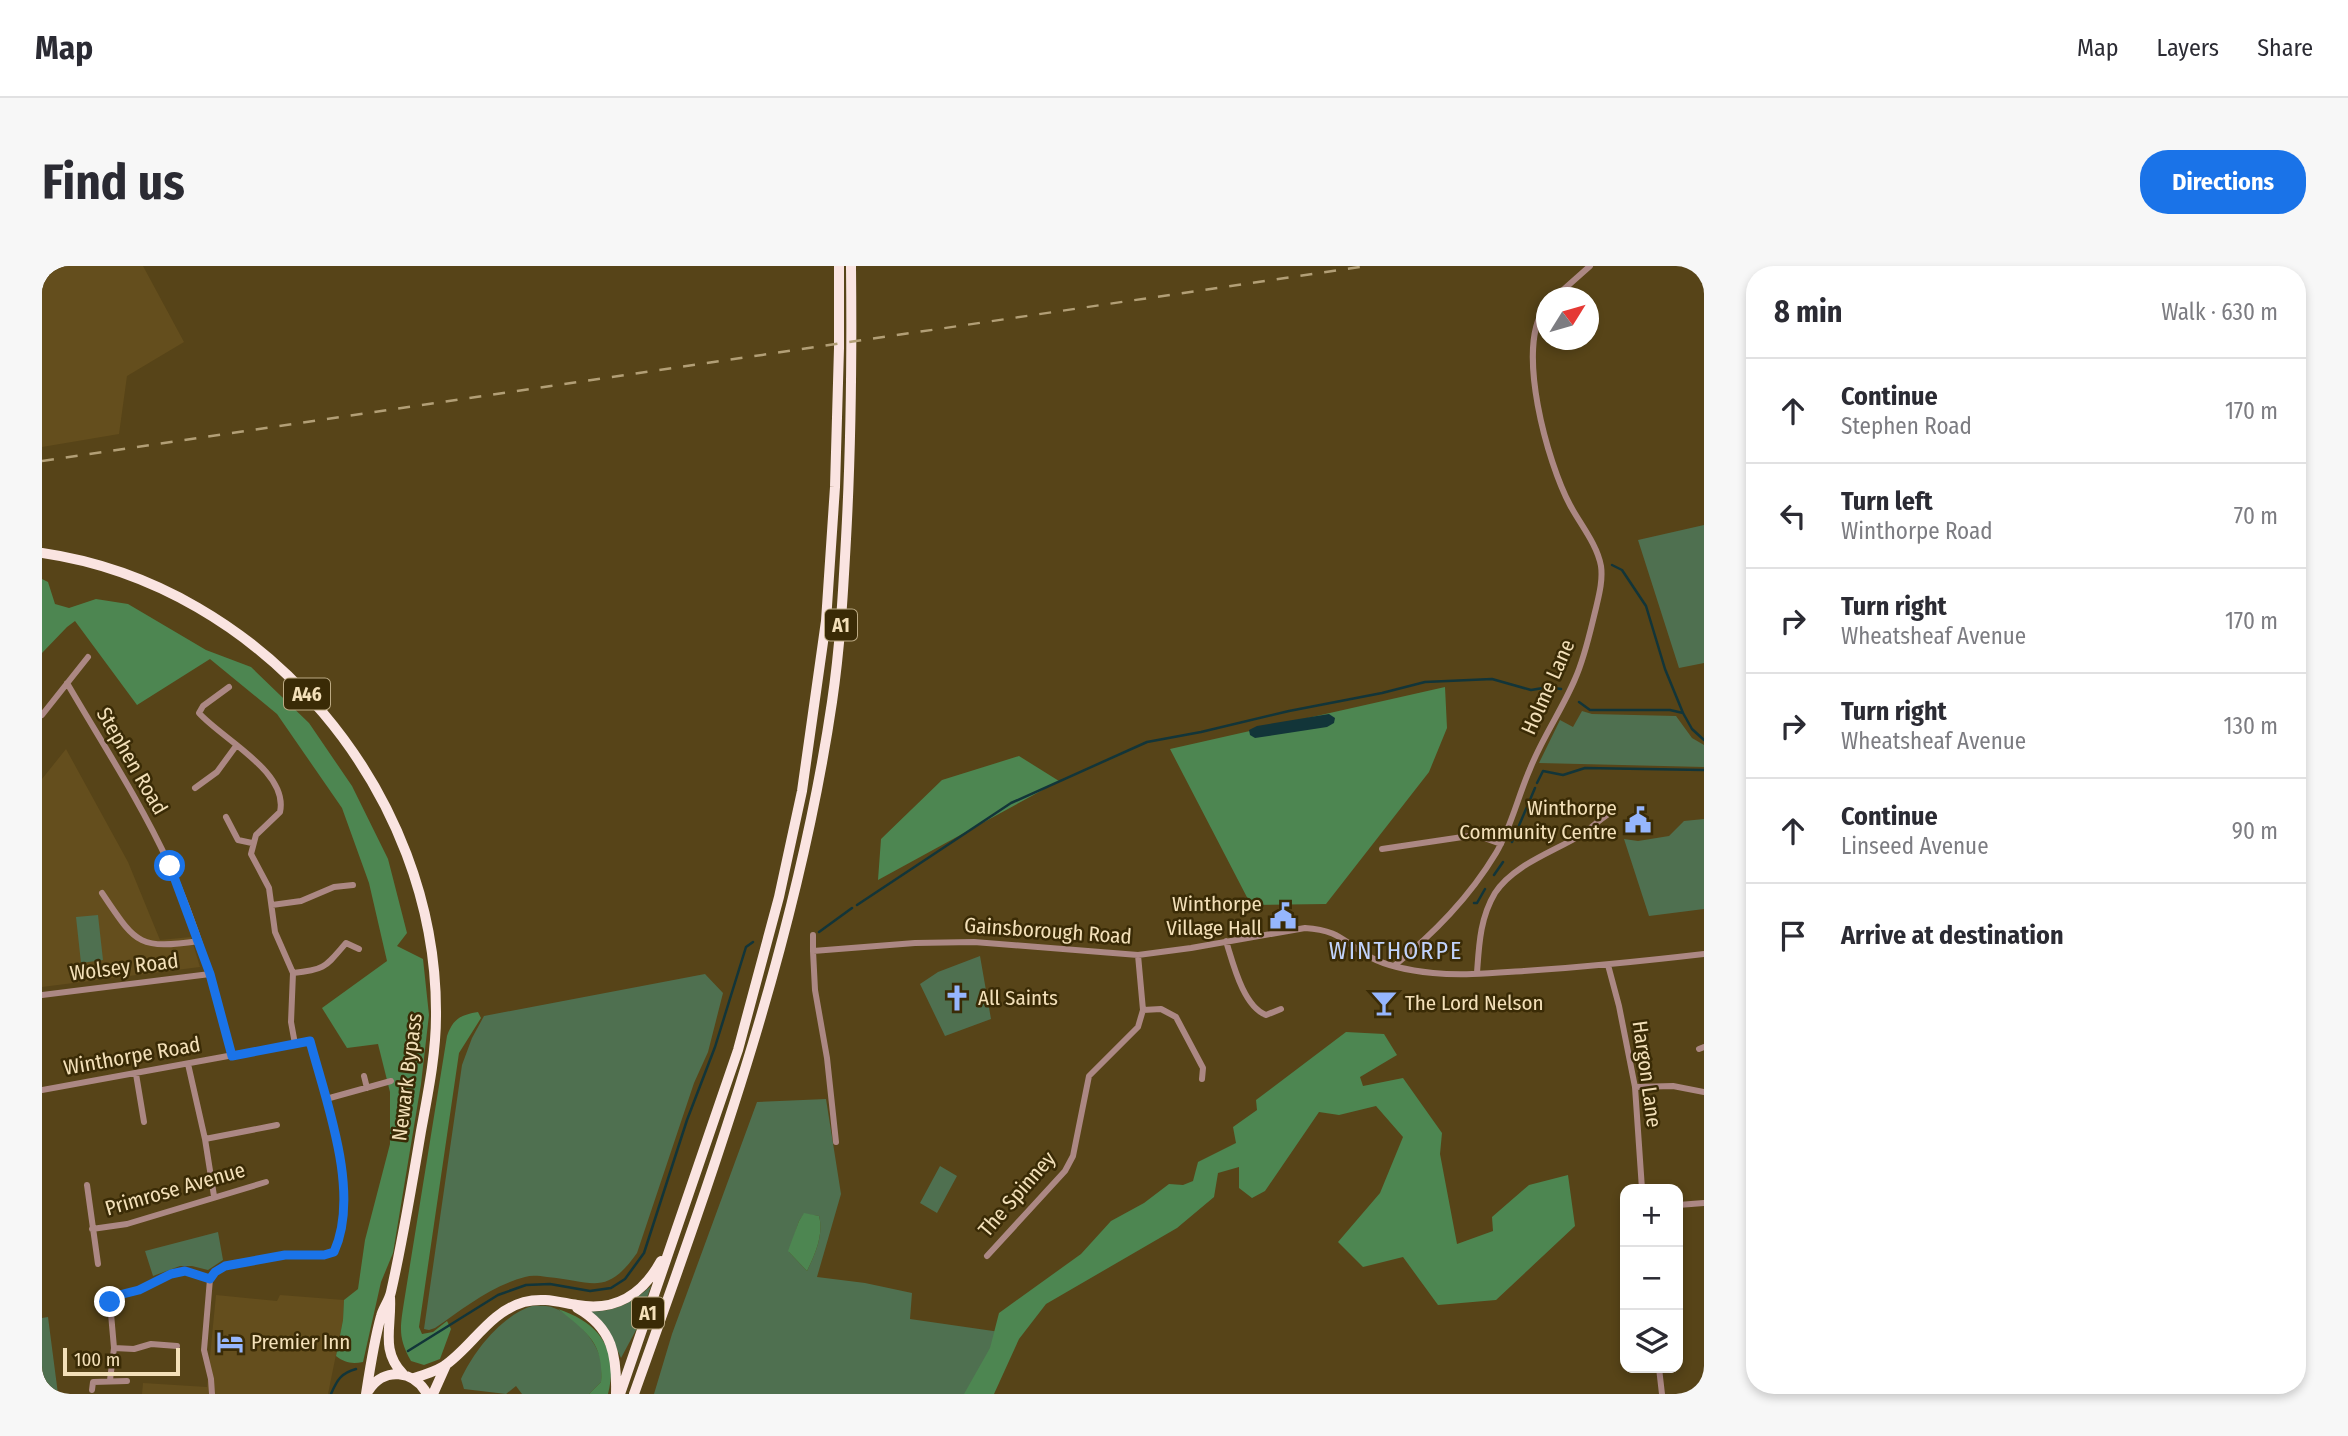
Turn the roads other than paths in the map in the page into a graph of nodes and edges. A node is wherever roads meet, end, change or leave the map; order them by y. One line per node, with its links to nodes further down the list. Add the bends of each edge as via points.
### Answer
1 (839, 266): 59 (highway, A1, via 835,487 826,621 802,792 738,1050)
2 (851, 266): 79 (highway, A1, via 849,485 842,622 817,797 747,1068)
3 (1590, 266): 4 (street)
4 (1566, 287)
5 (1536, 327): 16 (street, Holme Lane, via 1534,368 1548,452 1569,503 1596,550 1601,584 1576,678 1530,767)
6 (42, 553): 63 (highway, Newark Bypass / A46, via 140,580 212,616 261,651 340,732 383,801 424,914 436,1016 433,1059)
7 (88, 657): 8 (street)
8 (67, 683): 10 (street); 22 (street, Stephen Road, via 158,841)
9 (229, 687): 11 (street, via 199,713)
10 (42, 715)
11 (236, 746): 12 (street, via 217,772); 15 (street, via 260,766 281,796 280,812)
12 (195, 788)
13 (1607, 815): 31 (street, via 1500,887 1482,925)
14 (226, 817): 15 (street, via 238,840)
15 (252, 844): 20 (street, via 253,859 267,880)
16 (1501, 844): 17 (street, via 1475,835); 29 (street, Holme Lane, via 1456,910)
17 (1382, 849)
18 (353, 885): 20 (street)
19 (102, 893): 22 (street, via 123,926 138,938 163,946)
20 (272, 905): 30 (street, via 275,932)
21 (813, 935): 25 (street)
22 (199, 941): 32 (street, Stephen Road)
23 (1226, 941): 27 (street, Gainsborough Road); 29 (street, Gainsborough Road, via 1321,929); 35 (street, via 1237,978 1257,1012 1266,1015)
24 (359, 949): 30 (street, via 346,943 323,967)
25 (813, 951): 27 (street, Gainsborough Road, via 974,942); 51 (street)
26 (1704, 954): 28 (street, Gainsborough Road)
27 (1138, 955): 34 (street)
28 (1608, 965): 31 (street, Gainsborough Road); 43 (street, Hargon Lane)
29 (1394, 966): 31 (street, Gainsborough Road, via 1433,973)
30 (293, 973): 36 (street)
31 (1477, 973)
32 (210, 974): 33 (street, Wolsey Road); 37 (street, Stephen Road)
33 (42, 995)
34 (1143, 1010): 41 (street, via 1161,1009 1176,1017 1203,1068); 60 (street, The Spinney, via 1138,1027 1089,1076 1073,1156 1065,1171)
35 (1280, 1010)
36 (295, 1044): 37 (street, Winthorpe Road); 47 (street, Winthorpe Road, via 310,1041)
37 (232, 1056): 38 (street, Winthorpe Road)
38 (188, 1064): 39 (street, Winthorpe Road); 50 (street)
39 (136, 1074): 45 (street, Winthorpe Road); 48 (street)
40 (364, 1076): 44 (street)
41 (1202, 1079)
42 (391, 1081): 44 (street)
43 (1635, 1087): 46 (street, via 1673,1086); 53 (street, Hargon Lane)
44 (367, 1088): 47 (street)
45 (42, 1090)
46 (1704, 1092)
47 (326, 1099): 62 (street, via 344,1181 344,1211 334,1252 225,1266)
48 (144, 1122)
49 (277, 1125): 50 (street)
50 (205, 1139): 55 (street)
51 (836, 1142)
52 (266, 1182): 55 (street, Primrose Avenue)
53 (1642, 1184)
54 (87, 1185): 58 (street)
55 (214, 1196): 58 (street, Primrose Avenue, via 127,1224)
56 (1704, 1203): 57 (street)
57 (1683, 1205)
58 (92, 1229): 61 (street)
59 (676, 1232): 64 (highway, via 655,1272 636,1293 604,1306); 78 (highway, A1)
60 (987, 1256)
61 (98, 1264)
62 (210, 1279): 66 (street, via 185,1271 119,1295 110,1302); 74 (street, via 204,1350)
63 (390, 1297): 69 (highway, Newark Bypass / A46, via 388,1345); 75 (highway, Newark Bypass / A46, via 381,1313)
64 (573, 1305): 67 (highway, via 544,1299 519,1303 492,1320); 78 (highway, via 595,1321 611,1346)
65 (177, 1346): 66 (street)
66 (114, 1348): 71 (street)
67 (446, 1365): 70 (highway); 77 (highway)
68 (1660, 1373): 80 (street)
69 (403, 1374): 70 (highway); 75 (highway, via 382,1377)
70 (414, 1378): 76 (highway)
71 (110, 1380): 72 (street); 73 (street, via 93,1382)
72 (127, 1381)
73 (92, 1390)
74 (212, 1394)
75 (366, 1394)
76 (427, 1394)
77 (433, 1394)
78 (618, 1394)
79 (634, 1394)
80 (1662, 1394)

